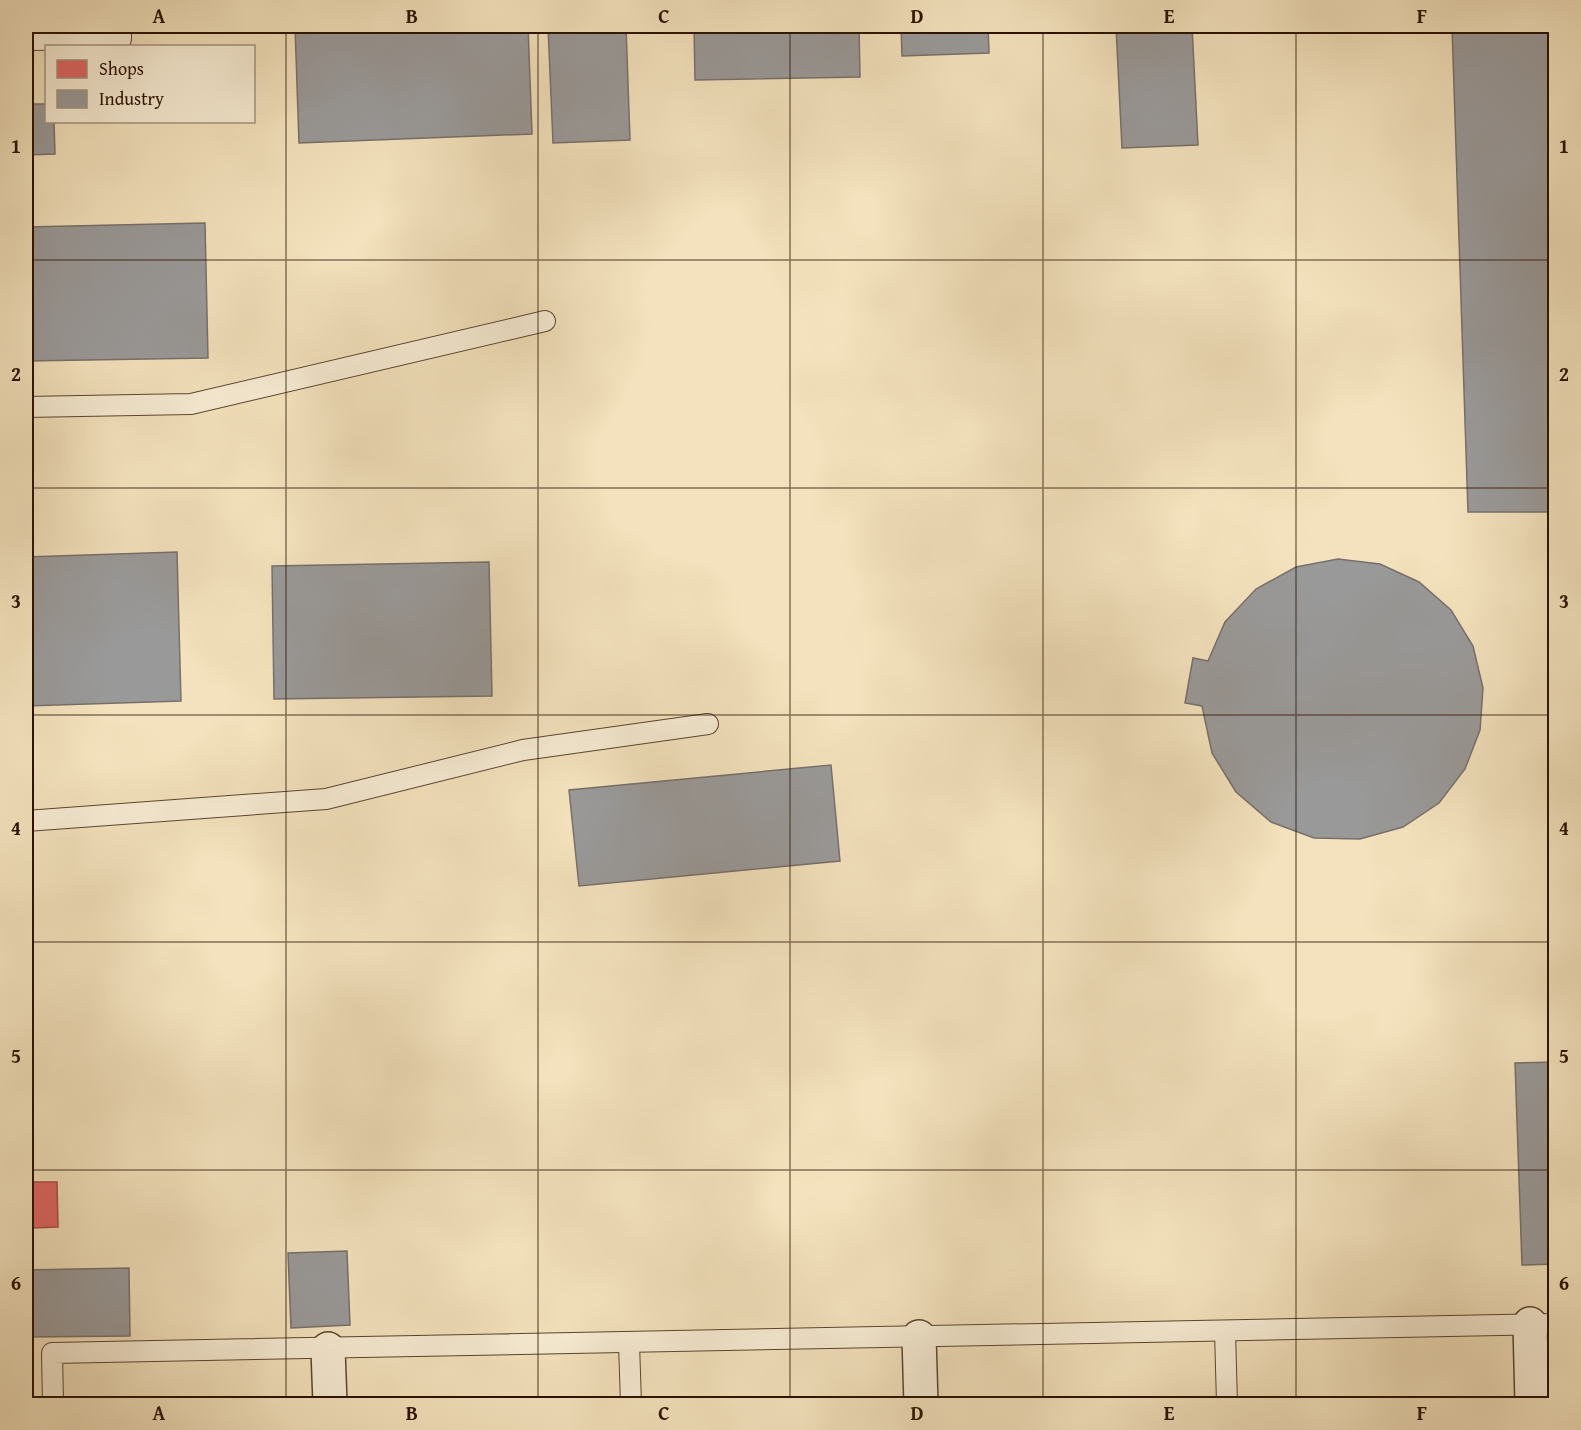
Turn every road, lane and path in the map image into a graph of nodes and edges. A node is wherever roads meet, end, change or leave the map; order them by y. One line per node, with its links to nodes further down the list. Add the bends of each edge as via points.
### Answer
1 (121, 26): 2 (lane, via 121,39)
2 (26, 40)
3 (546, 321): 4 (lane, via 191,404)
4 (26, 406)
5 (708, 724): 6 (lane, via 523,750 326,799)
6 (26, 821)
7 (1543, 1324): 8 (lane); 17 (street)
8 (1225, 1331): 9 (lane); 16 (lane)
9 (919, 1337): 10 (lane); 15 (street)
10 (629, 1343): 11 (lane); 14 (lane)
11 (328, 1349): 12 (lane, via 52,1353); 13 (street)
12 (52, 1404)
13 (330, 1404)
14 (631, 1404)
15 (921, 1404)
16 (1227, 1404)
17 (1532, 1404)

